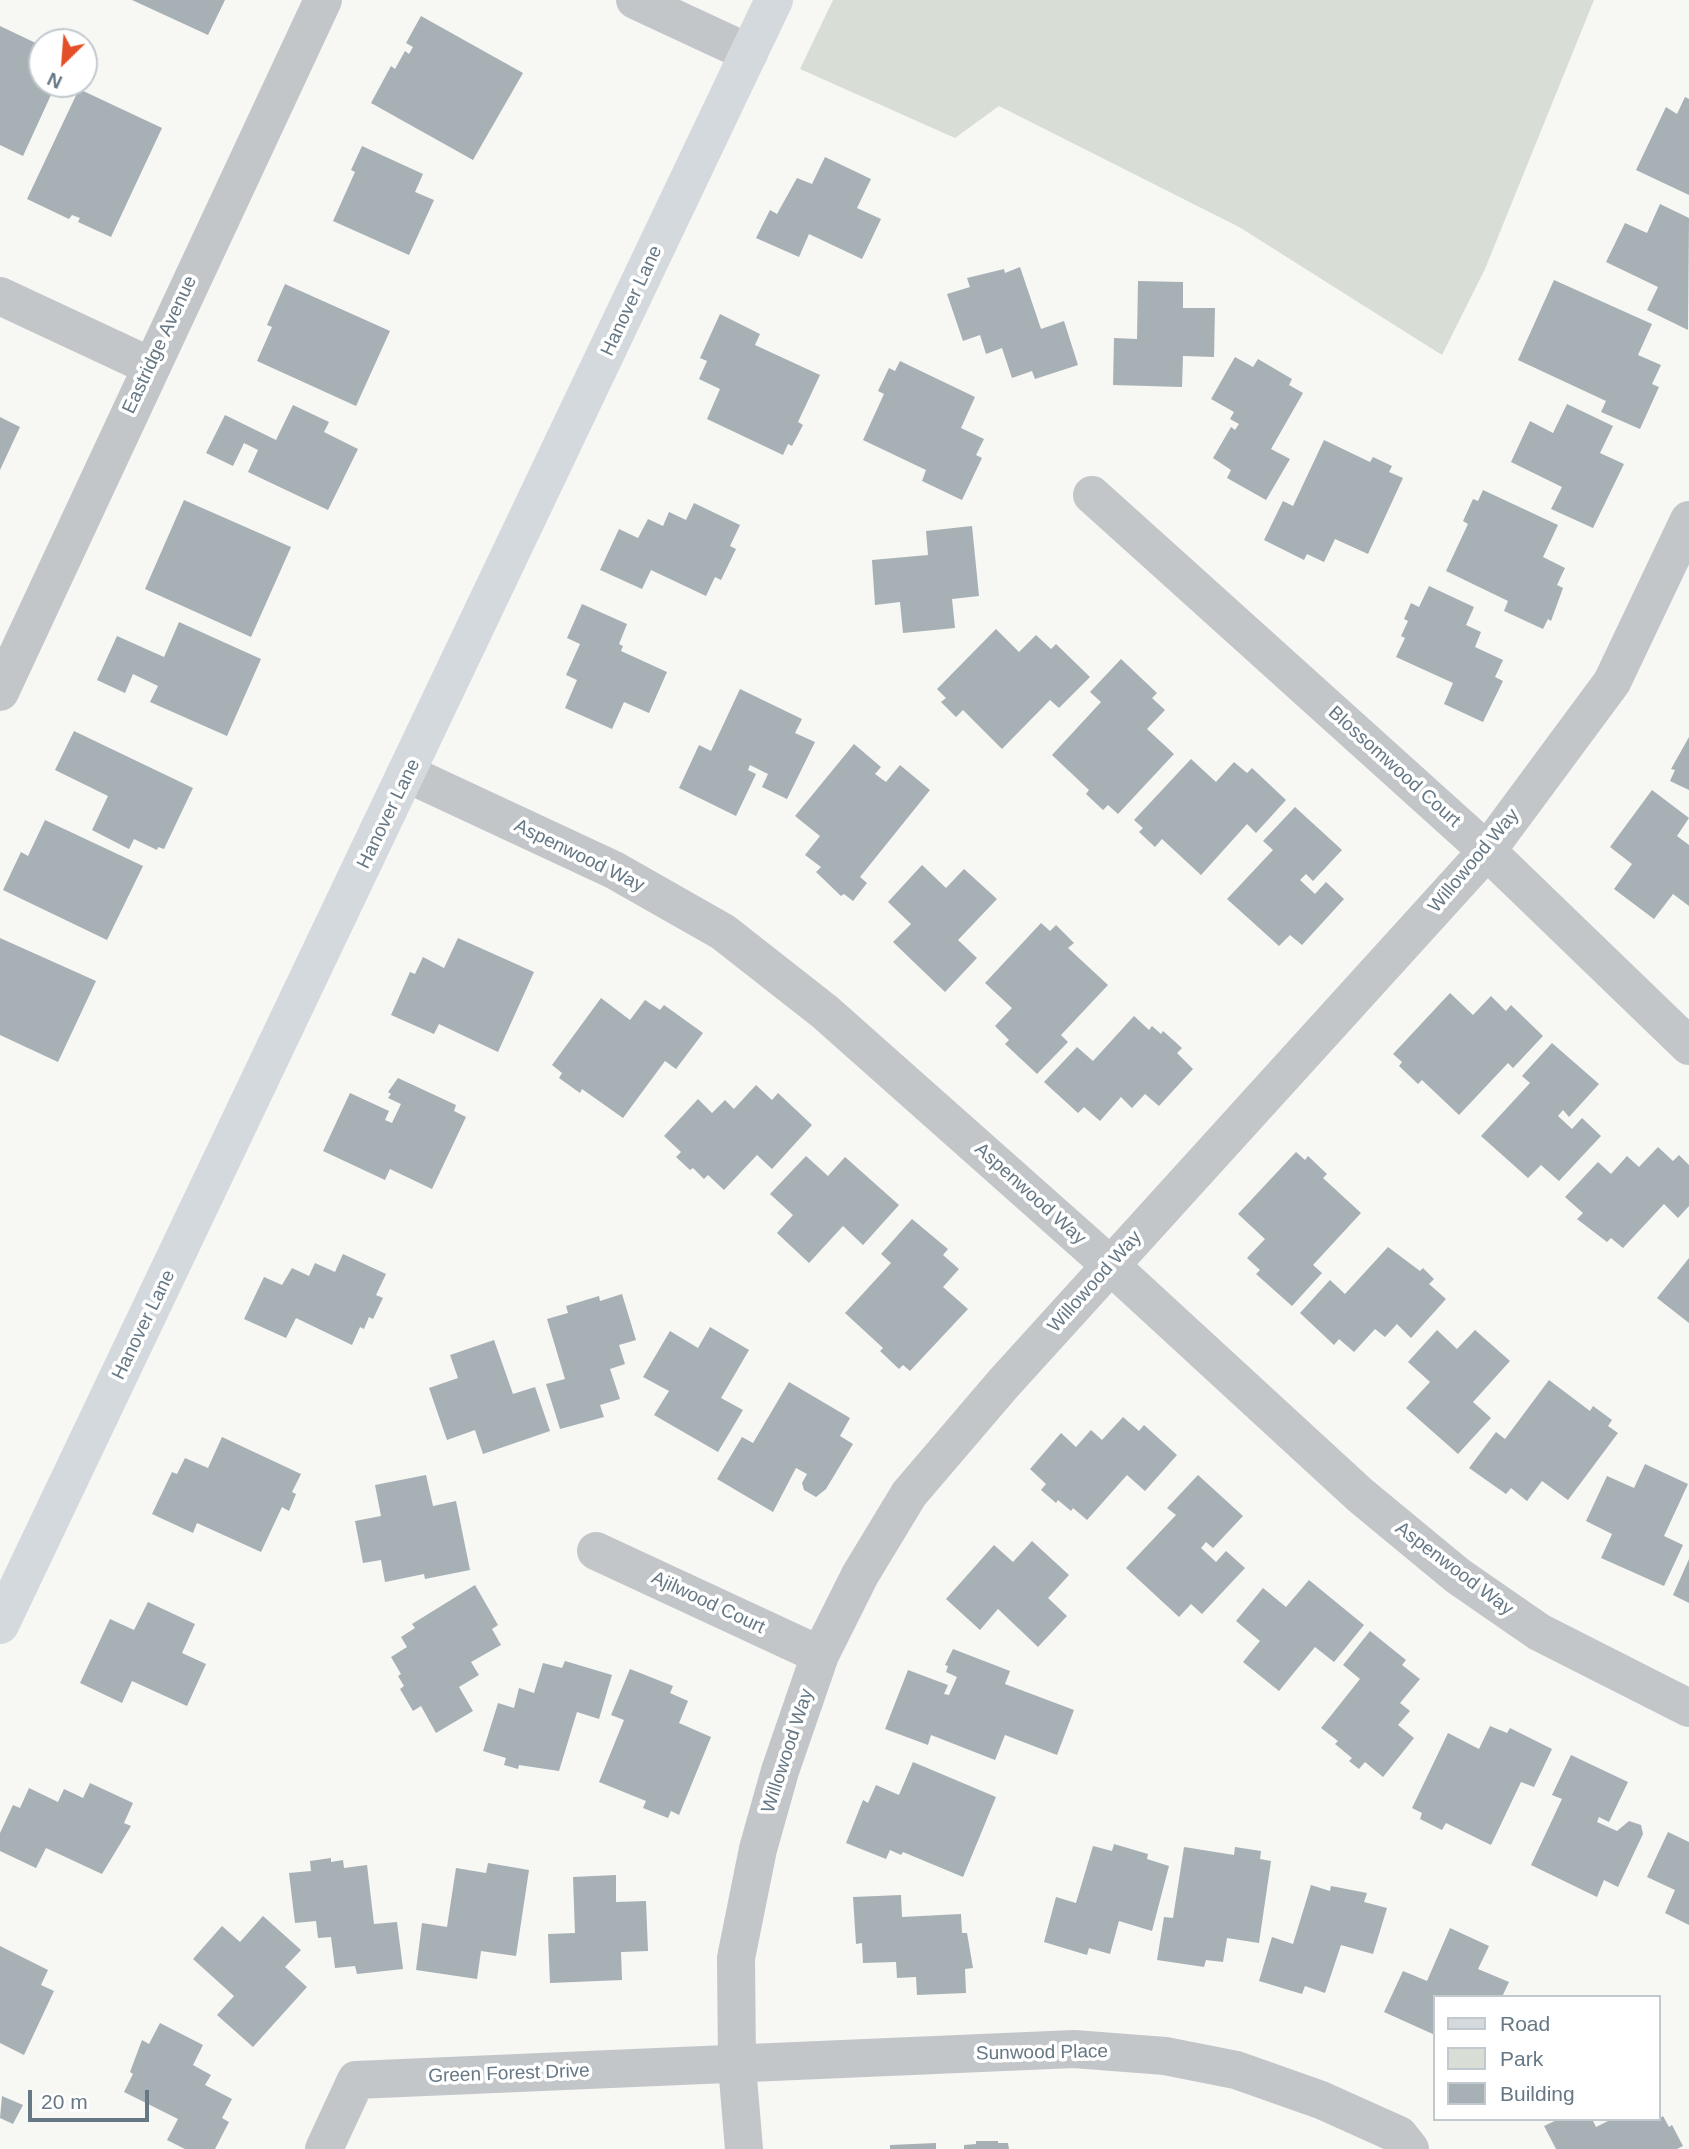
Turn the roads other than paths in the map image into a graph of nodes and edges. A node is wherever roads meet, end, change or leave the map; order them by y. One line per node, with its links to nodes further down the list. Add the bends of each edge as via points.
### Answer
1 (323, 0): 6 (street, Eastridge Avenue)
2 (635, 0): 4 (street)
3 (774, 0): 4 (street, Hanover Lane)
4 (749, 53): 10 (street, Hanover Lane)
5 (0, 296): 6 (street)
6 (150, 366): 9 (street, Eastridge Avenue)
7 (1092, 495): 11 (street, Blossomwood Court)
8 (1689, 520): 11 (street, Willowood Way, via 1612,682)
9 (0, 692)
10 (408, 774): 13 (street, Aspenwood Way, via 614,870 723,932 825,1012); 15 (street, Hanover Lane)
11 (1487, 851): 12 (street, Blossomwood Court); 13 (street, Willowood Way)
12 (1689, 1046)
13 (1110, 1265): 16 (street, Willowood Way, via 909,1494 860,1574); 17 (street, Aspenwood Way, via 1360,1495 1458,1576 1539,1632)
14 (596, 1551): 16 (street, Ajilwood Court)
15 (0, 1625)
16 (820, 1655): 18 (street, Willowood Way, via 780,1771 755,1863 736,1958)
17 (1689, 1708)
18 (737, 2066): 19 (street, Green Forest Drive, via 356,2080); 20 (street, Willowood Way); 21 (street, Sunwood Place, via 1074,2049 1165,2056 1236,2070 1321,2100 1398,2135)
19 (324, 2149)
20 (744, 2149)
21 (1410, 2149)

